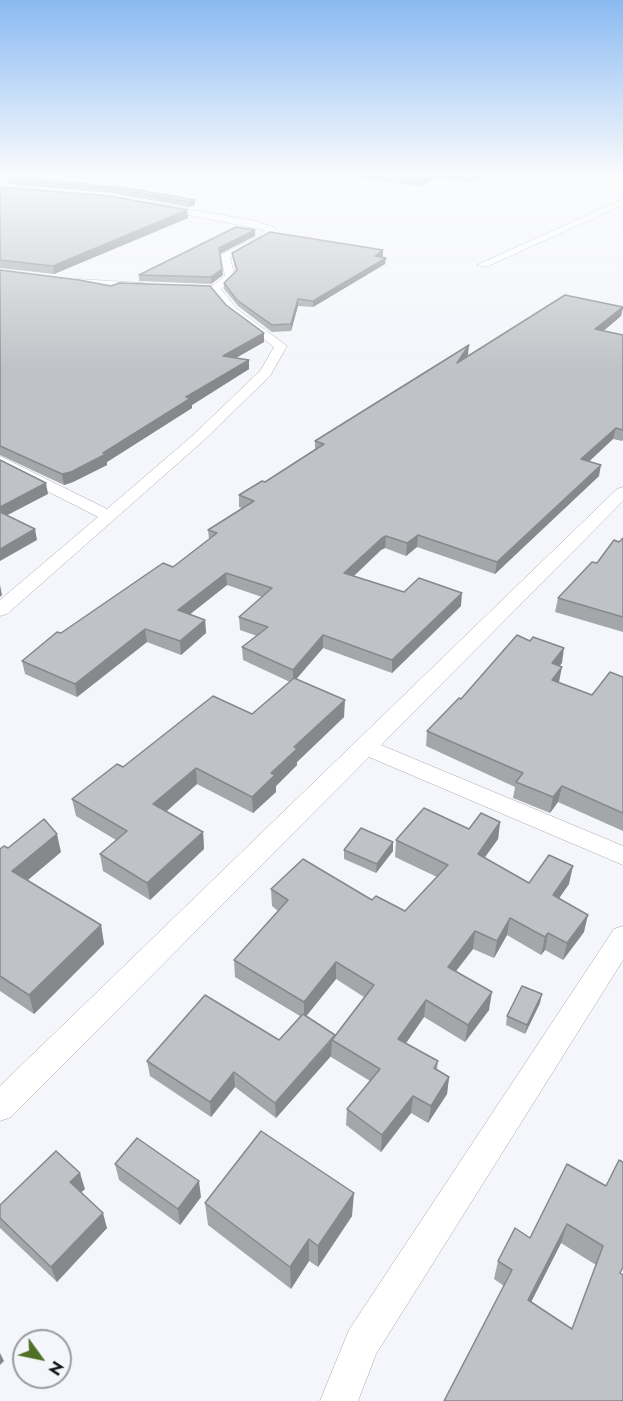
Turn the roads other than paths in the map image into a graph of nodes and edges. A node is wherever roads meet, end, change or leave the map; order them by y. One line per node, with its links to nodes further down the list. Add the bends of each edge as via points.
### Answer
1 (259, 239): 7 (street, via 225,257 230,277)
2 (539, 239): 3 (street)
3 (482, 265)
4 (67, 281): 5 (street)
5 (154, 286)
6 (176, 287): 7 (street)
7 (215, 289): 10 (street, via 232,310 281,346 266,373 197,439)
8 (0, 461): 10 (street)
9 (623, 492): 12 (street)
10 (107, 515): 11 (street)
11 (0, 610)
12 (364, 746): 13 (street); 15 (street)
13 (623, 856)
14 (623, 937): 16 (street, via 362,1344)
15 (0, 1107)
16 (339, 1401)

